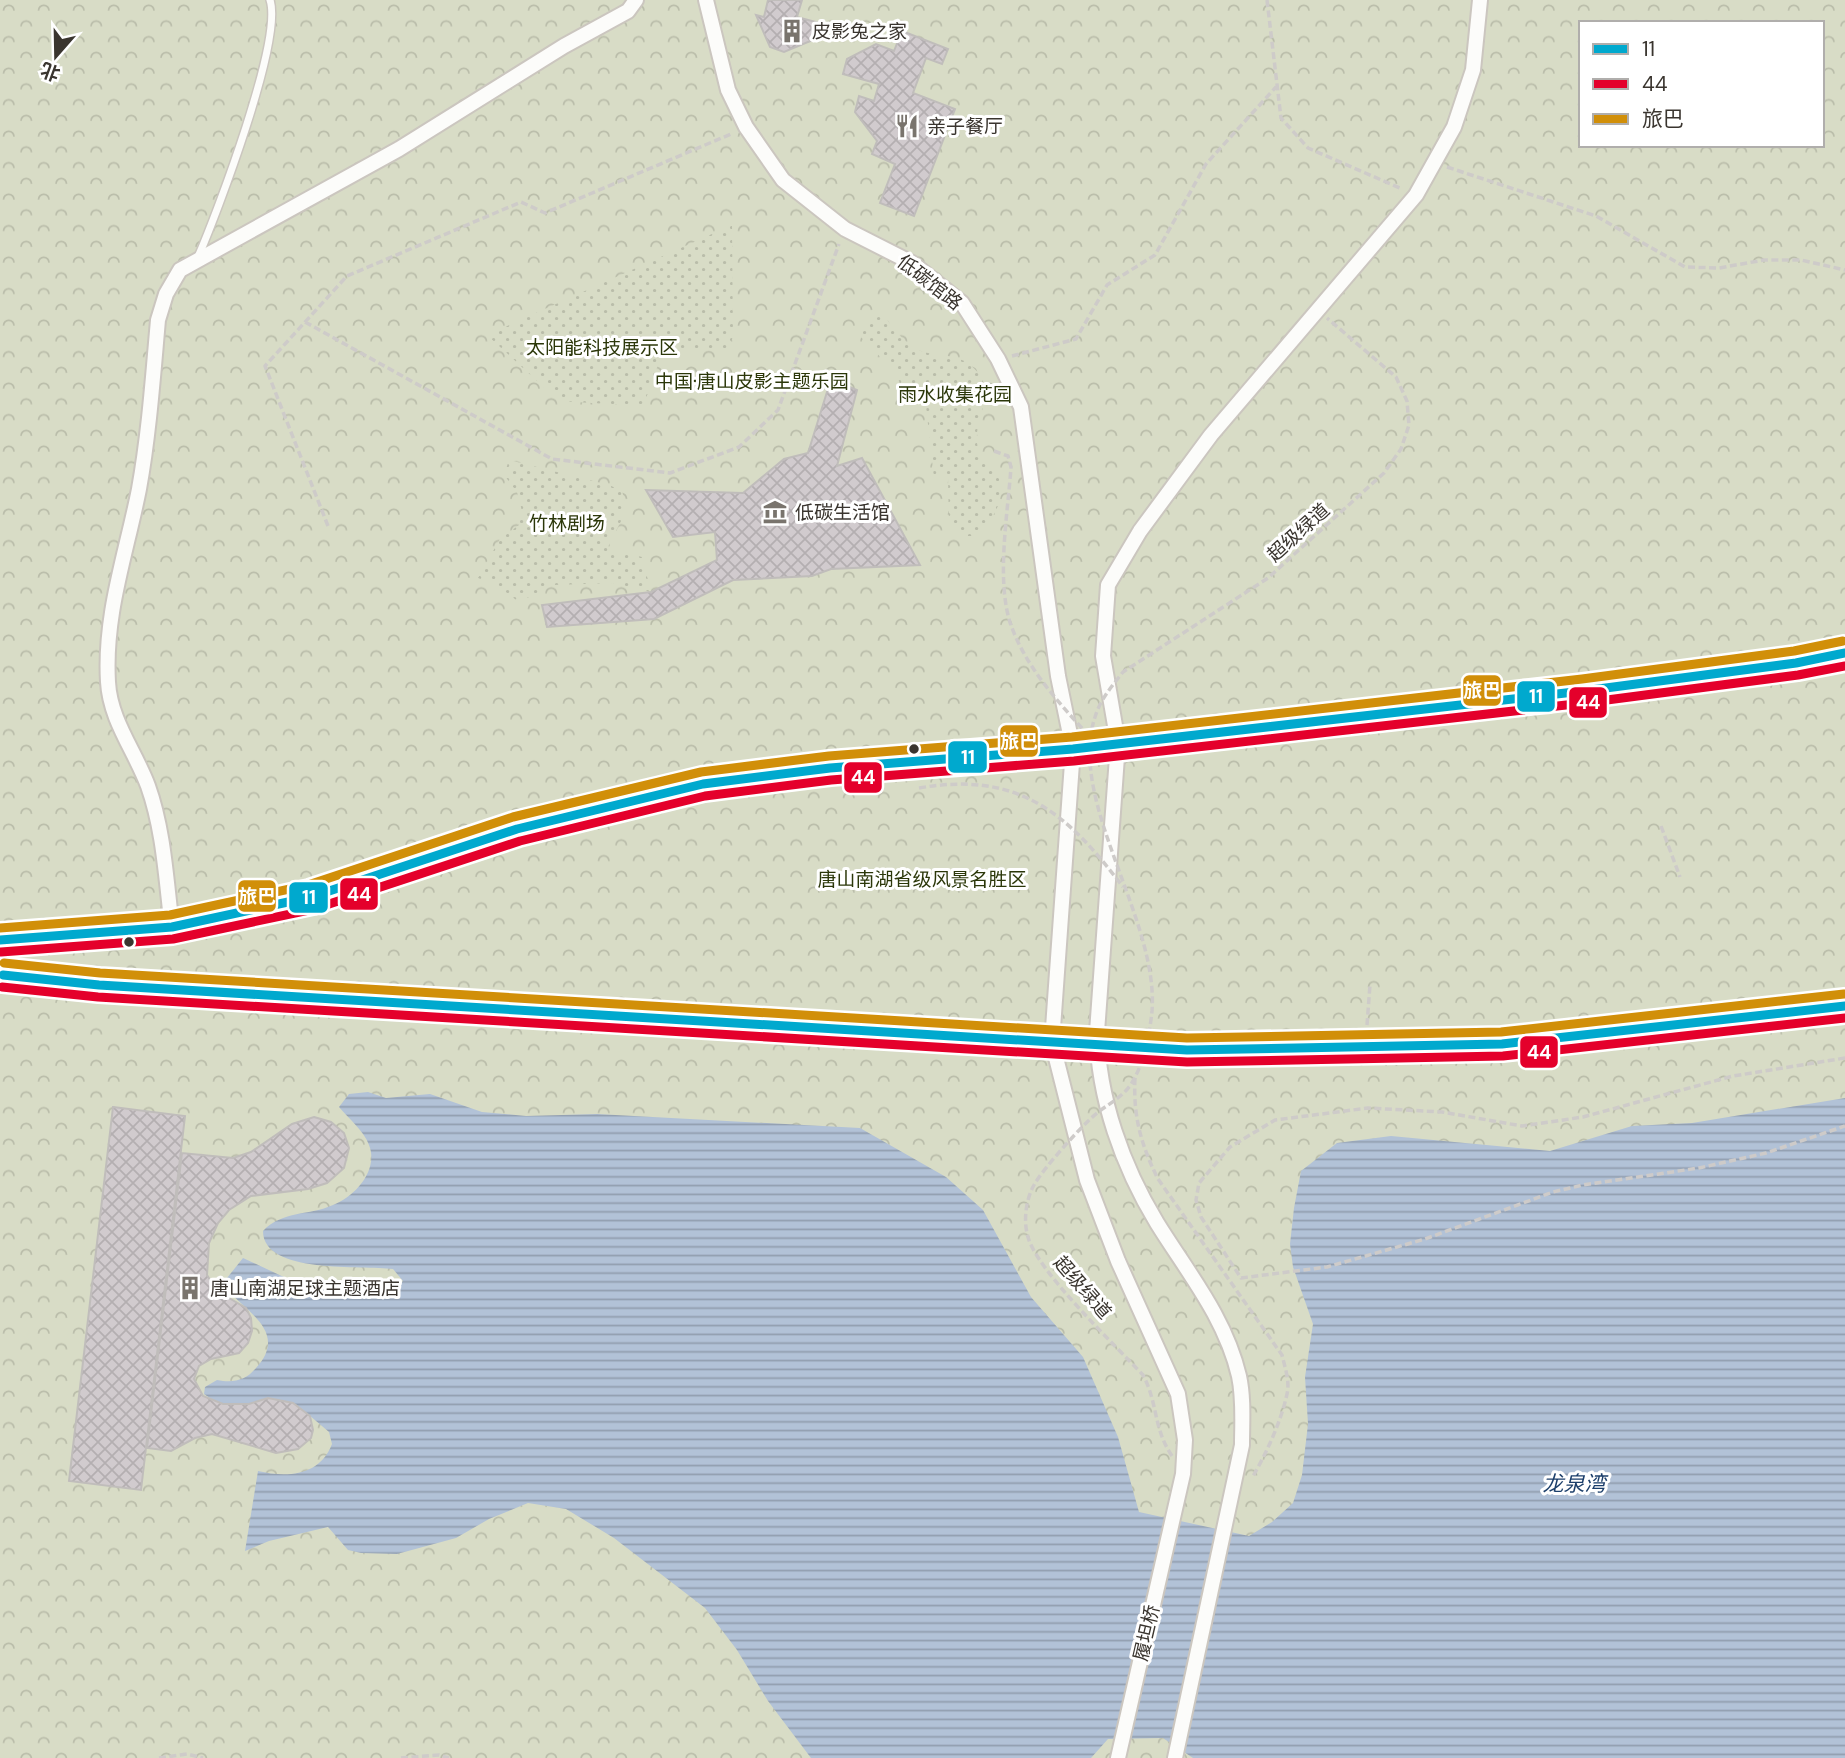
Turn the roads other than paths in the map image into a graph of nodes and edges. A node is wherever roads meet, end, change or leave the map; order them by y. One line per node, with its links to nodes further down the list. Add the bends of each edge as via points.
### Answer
1 (270, 0): 5 (lane, via 267,47 248,120 220,206)
2 (636, 0): 5 (street, via 628,11 399,149)
3 (706, 0): 7 (street, 低碳馆路, via 728,90 746,127 783,180 845,229 912,263 962,303 998,359 1021,407 1058,676)
4 (1480, 0): 8 (street, via 1473,70 1436,164 1416,195 1211,435 1140,531 1108,585 1103,656)
5 (194, 264): 9 (street, via 180,270 158,320 139,490 111,605 106,648 108,687 116,718 147,785 159,829)
6 (1845, 653): 8 (highway, via 1583,691)
7 (1082, 743): 8 (highway); 9 (highway, via 703,783 517,829 311,897); 13 (street, 低碳馆路)
8 (1118, 743): 14 (street)
9 (172, 927): 10 (highway)
10 (0, 940)
11 (0, 975): 13 (highway, via 99,985)
12 (1845, 1006): 14 (highway, via 1502,1044 1364,1049)
13 (1052, 1042): 14 (highway); 15 (street, 履坦桥, via 1087,1180 1178,1394 1185,1440 1183,1474)
14 (1097, 1047): 16 (street, via 1118,1141 1135,1182 1211,1304 1239,1378 1242,1445)
15 (1118, 1758)
16 (1175, 1758)

